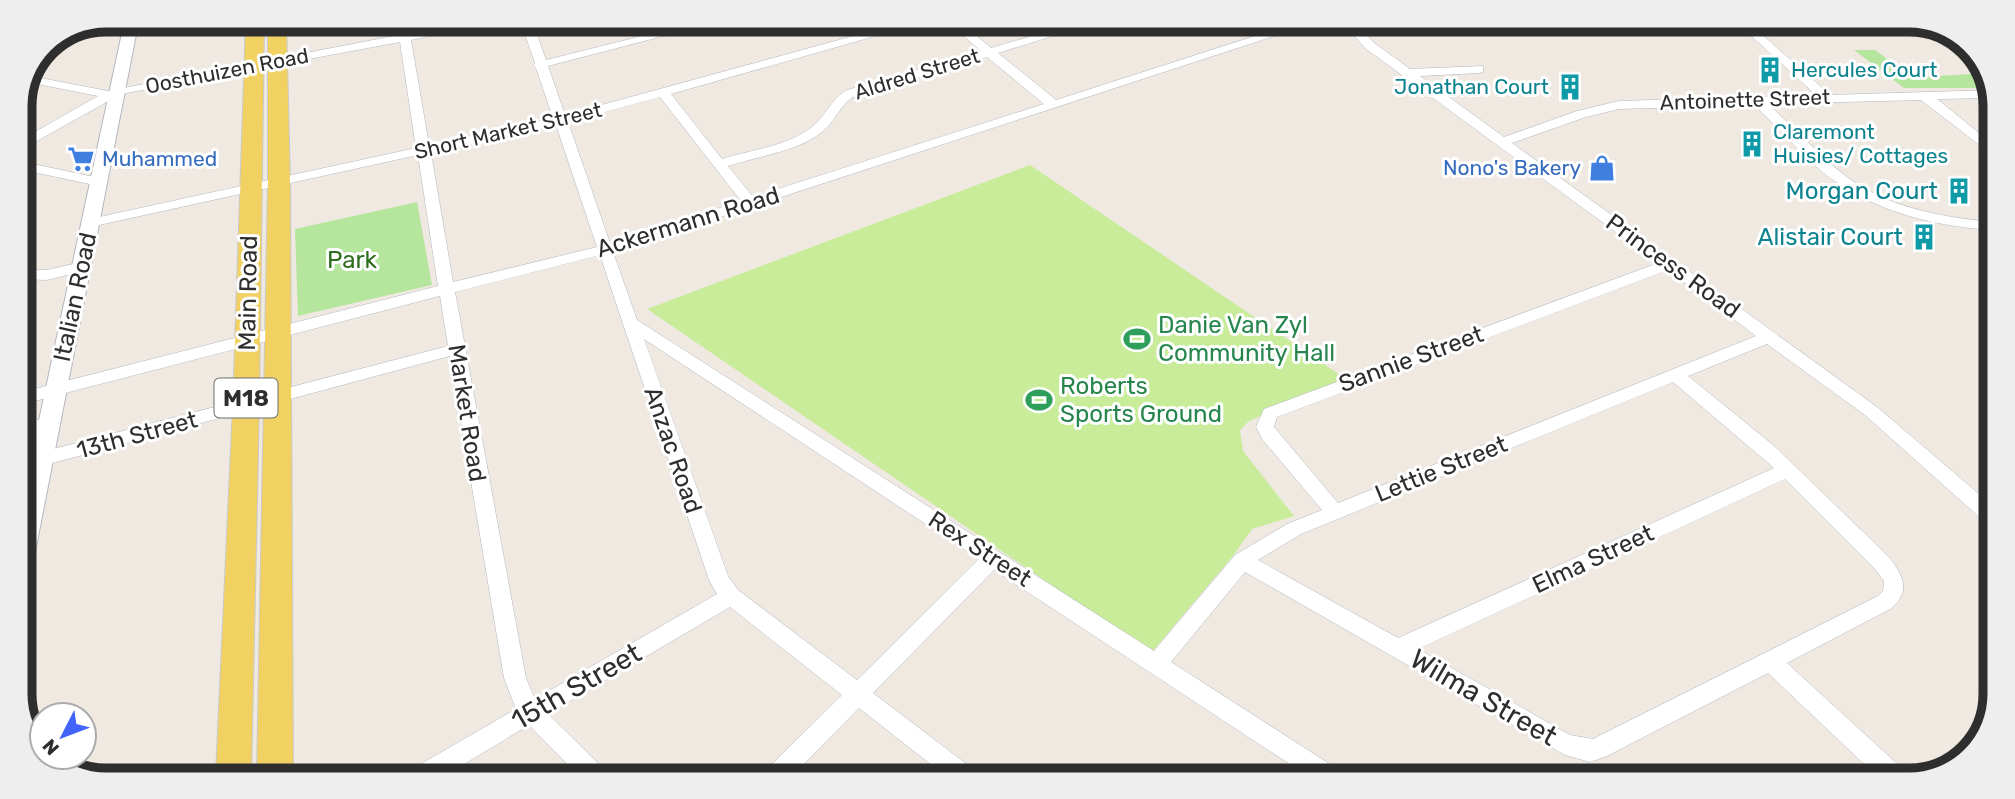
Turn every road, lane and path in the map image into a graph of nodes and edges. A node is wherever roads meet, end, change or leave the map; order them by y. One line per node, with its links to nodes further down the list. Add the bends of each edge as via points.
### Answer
1 (128, 32): 20 (street, Italian Road)
2 (259, 32): 15 (main road, Main Road / M18)
3 (274, 32): 15 (main road, Main Road / M18)
4 (392, 32): 15 (street, Oosthuizen Road)
5 (405, 32): 31 (street, Market Road)
6 (529, 32): 16 (street, Anzac Road)
7 (671, 32): 16 (street)
8 (883, 32): 21 (street, Short Market Street)
9 (964, 32): 14 (street)
10 (1058, 32): 14 (street, Aldred Street)
11 (1280, 32): 26 (street, Ackermann Road)
12 (1357, 32): 18 (street, Princess Road)
13 (1752, 32): 24 (street)
14 (989, 52): 26 (street); 32 (street, Aldred Street, via 844,96 814,132)
15 (266, 63): 20 (street, Oosthuizen Road); 35 (main road, Main Road / M18); 36 (main road, Main Road / M18)
16 (539, 65): 27 (street, Anzac Road)
17 (1479, 69): 18 (street)
18 (1407, 73): 29 (street, Princess Road)
19 (36, 80): 20 (street, Oosthuizen Road)
20 (113, 93): 28 (street); 34 (street, Italian Road)
21 (664, 93): 27 (street, Short Market Street); 32 (street)
22 (1923, 94): 23 (street, Antoinette Street); 24 (street, Antoinette Street); 30 (street)
23 (1982, 94)
24 (1825, 97): 25 (street, Antoinette Street)
25 (1756, 100): 29 (street, Antoinette Street, via 1619,105); 39 (street, via 1853,187 1913,212)
26 (1054, 105): 37 (street, Ackermann Road)
27 (561, 120): 31 (street, Short Market Street); 40 (street, Anzac Road)
28 (32, 140)
29 (1502, 142): 41 (street, Princess Road)
30 (1983, 143)
31 (425, 150): 35 (street, Short Market Street); 44 (street, Market Road)
32 (720, 164): 37 (street)
33 (32, 168): 34 (street)
34 (99, 182): 38 (street, Italian Road)
35 (279, 182): 36 (street, Short Market Street); 46 (main road, Main Road / M18)
36 (249, 188): 38 (street, Short Market Street); 48 (main road, Main Road / M18)
37 (750, 203): 40 (street, Ackermann Road)
38 (90, 223): 42 (street, Italian Road)
39 (1983, 225)
40 (603, 250): 44 (street, Ackermann Road); 45 (street, Anzac Road)
41 (1670, 264): 47 (street, Princess Road); 63 (street, Sannie Street, via 1270,413 1265,427 1269,435)
42 (82, 267): 43 (street); 51 (street, Italian Road)
43 (32, 274)
44 (448, 289): 46 (street, Ackermann Road); 49 (street, Market Road)
45 (628, 321): 64 (street, Rex Street); 66 (street, Anzac Road, via 715,570)
46 (277, 331): 48 (street, Ackermann Road); 53 (main road, Main Road / M18)
47 (1769, 337): 50 (street, Lettie Street); 62 (street, Princess Road, via 1871,411)
48 (247, 339): 51 (street, Ackermann Road); 54 (main road, Main Road / M18)
49 (456, 349): 53 (street, 13th Street); 71 (street, Market Road, via 515,678)
50 (1677, 376): 60 (street, Wilma Street); 63 (street, Lettie Street)
51 (55, 389): 52 (street, Ackermann Road); 56 (street, Italian Road)
52 (32, 396)
53 (278, 397): 54 (street, 13th Street); 73 (main road, Main Road / M18)
54 (246, 405): 58 (street, 13th Street); 72 (main road, Main Road / M18)
55 (32, 425): 56 (street)
56 (43, 428): 57 (street); 58 (street, Italian Road)
57 (32, 437)
58 (41, 460): 59 (street, 13th Street); 61 (street, Italian Road)
59 (32, 462)
60 (1787, 470): 67 (street, Elma Street); 68 (street, Wilma Street, via 1882,563 1894,579 1894,594)
61 (32, 506)
62 (1983, 509)
63 (1334, 511): 65 (street, Lettie Street, via 1264,545)
64 (993, 558): 69 (street, Rex Street); 70 (street)
65 (1242, 561): 67 (street, Wilma Street); 69 (street, Lettie Street)
66 (731, 596): 70 (street, Anzac Road); 71 (street, 15th Street)
67 (1399, 648): 68 (street, Wilma Street, via 1558,740 1590,751)
68 (1769, 660): 79 (street)
69 (1156, 664): 78 (street, Rex Street)
70 (859, 696): 76 (street); 77 (street, Anzac Road)
71 (531, 712): 74 (street, 15th Street); 75 (street, Market Road)
72 (233, 768)
73 (275, 768)
74 (436, 768)
75 (587, 768)
76 (784, 768)
77 (953, 768)
78 (1316, 768)
79 (1885, 768)

